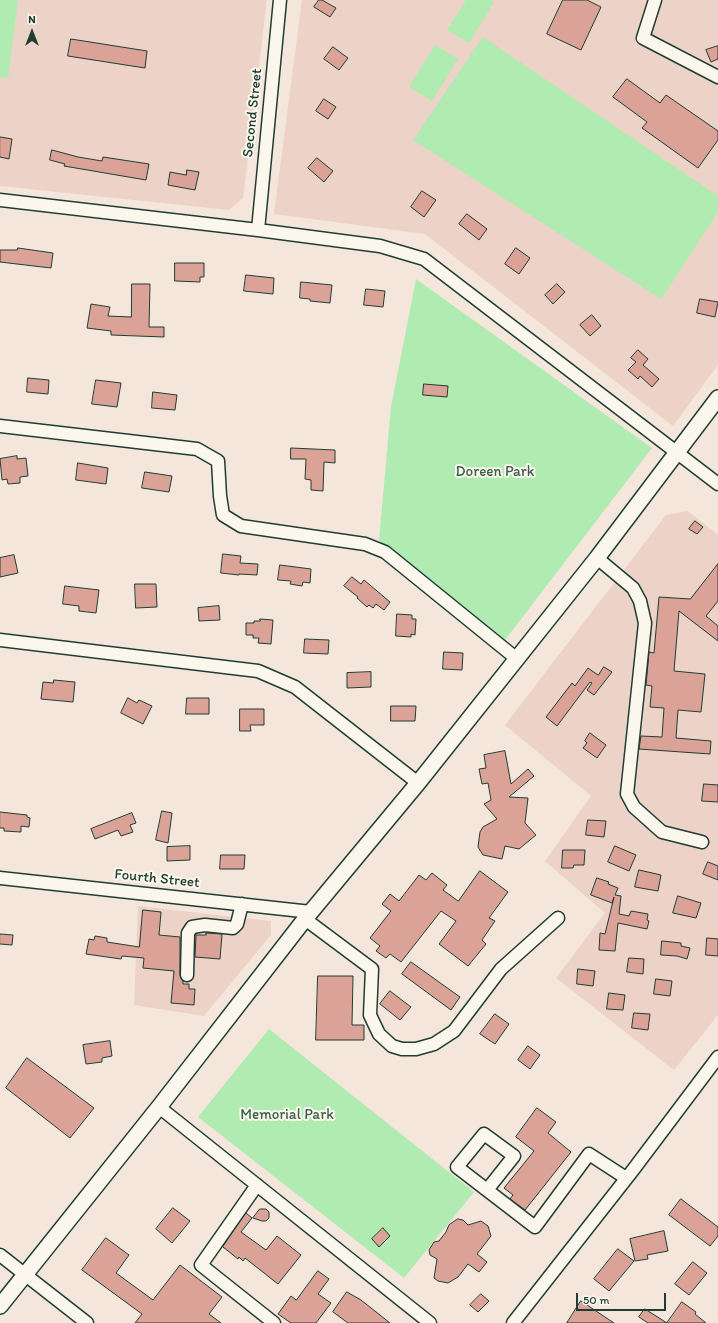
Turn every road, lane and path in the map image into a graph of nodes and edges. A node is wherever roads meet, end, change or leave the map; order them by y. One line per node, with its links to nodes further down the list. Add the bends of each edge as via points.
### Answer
1 (280, 0): 5 (street, Second Street)
2 (655, 0): 3 (street, via 643,38)
3 (718, 77)
4 (0, 200): 5 (street)
5 (258, 230): 8 (street, via 380,246 424,259)
6 (718, 398): 8 (main road)
7 (0, 426): 12 (street, via 197,449 218,461 223,515 241,526 365,544 385,552)
8 (676, 453): 9 (street); 10 (main road)
9 (718, 484)
10 (598, 558): 12 (main road); 14 (street, via 633,588 640,601 645,623 627,794 634,807 662,832)
11 (0, 640): 13 (street, via 258,671 295,687)
12 (516, 659): 13 (main road)
13 (418, 783): 17 (main road)
14 (702, 842)
15 (0, 878): 16 (street, Fourth Street)
16 (242, 904): 17 (street, Fourth Street); 19 (street, via 237,924 233,928 205,925 192,927 188,932)
17 (308, 915): 18 (street, via 372,968 370,1015 379,1034 392,1046 402,1049 434,1044 454,1031 501,969); 21 (main road)
18 (558, 918)
19 (187, 975)
20 (718, 1057): 22 (street)
21 (159, 1107): 23 (street); 26 (main road)
22 (626, 1178): 24 (street, via 589,1154 535,1227); 31 (street)
23 (257, 1185): 29 (street, via 201,1265); 30 (street)
24 (487, 1190): 24 (street, via 457,1167 484,1134 514,1156)
25 (0, 1255): 26 (street)
26 (25, 1274): 27 (main road); 28 (street)
27 (0, 1306)
28 (87, 1323)
29 (274, 1323)
30 (430, 1323)
31 (513, 1323)

